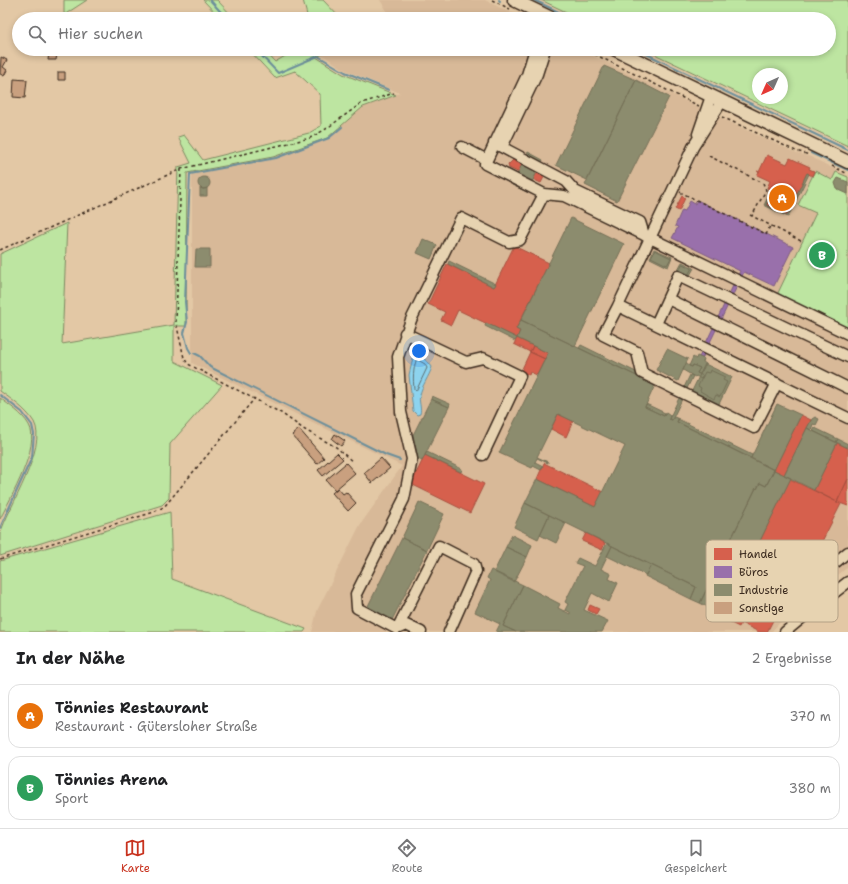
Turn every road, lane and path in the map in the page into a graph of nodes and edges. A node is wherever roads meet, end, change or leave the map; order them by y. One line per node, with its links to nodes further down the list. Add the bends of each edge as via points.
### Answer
1 (514, 0): 2 (main road)
2 (537, 12)
3 (533, 56): 11 (street, via 528,75)
4 (543, 56): 11 (street, via 537,74)
5 (598, 56): 9 (path)
6 (628, 56): 8 (main road)
7 (394, 93): 18 (path, via 362,103 310,138)
8 (716, 99): 16 (main road); 23 (street, via 656,225)
9 (697, 105)
10 (722, 117): 14 (path)
11 (498, 145): 15 (street); 23 (street, via 566,181 575,191 640,222)
12 (462, 147): 15 (street)
13 (709, 156): 22 (path, via 763,183 766,190 751,216)
14 (812, 156)
15 (486, 162): 21 (street)
16 (848, 162)
17 (830, 165): 19 (path)
18 (181, 169): 25 (path); 34 (path, via 176,322 184,358 188,364)
19 (848, 174)
20 (682, 188): 22 (path, via 679,192 766,235)
21 (544, 194): 23 (street, via 564,196); 29 (street, via 520,240 509,242 461,218)
22 (770, 225): 24 (path)
23 (647, 237): 27 (street); 30 (street)
24 (801, 240)
25 (0, 250)
26 (668, 299): 28 (street); 31 (street, via 678,276); 33 (street)
27 (618, 306): 28 (street); 32 (street, via 602,335 637,352 642,373 754,428)
28 (656, 324): 32 (street)
29 (405, 333): 36 (street, via 466,362 483,358 520,376); 44 (street, via 398,356 401,412 412,459 404,499 356,594 357,608)
30 (848, 334)
31 (848, 357)
32 (777, 383): 35 (street)
33 (848, 388)
34 (255, 398): 37 (path, via 336,447); 39 (path, via 164,507)
35 (848, 418)
36 (483, 455)
37 (353, 462)
38 (848, 552): 40 (street)
39 (0, 558)
40 (838, 560)
41 (848, 582): 42 (street)
42 (838, 590)
43 (797, 622): 47 (street)
44 (397, 629): 45 (street, via 406,625); 46 (street, via 439,546 476,567)
45 (421, 632)
46 (449, 632)
47 (785, 632)

